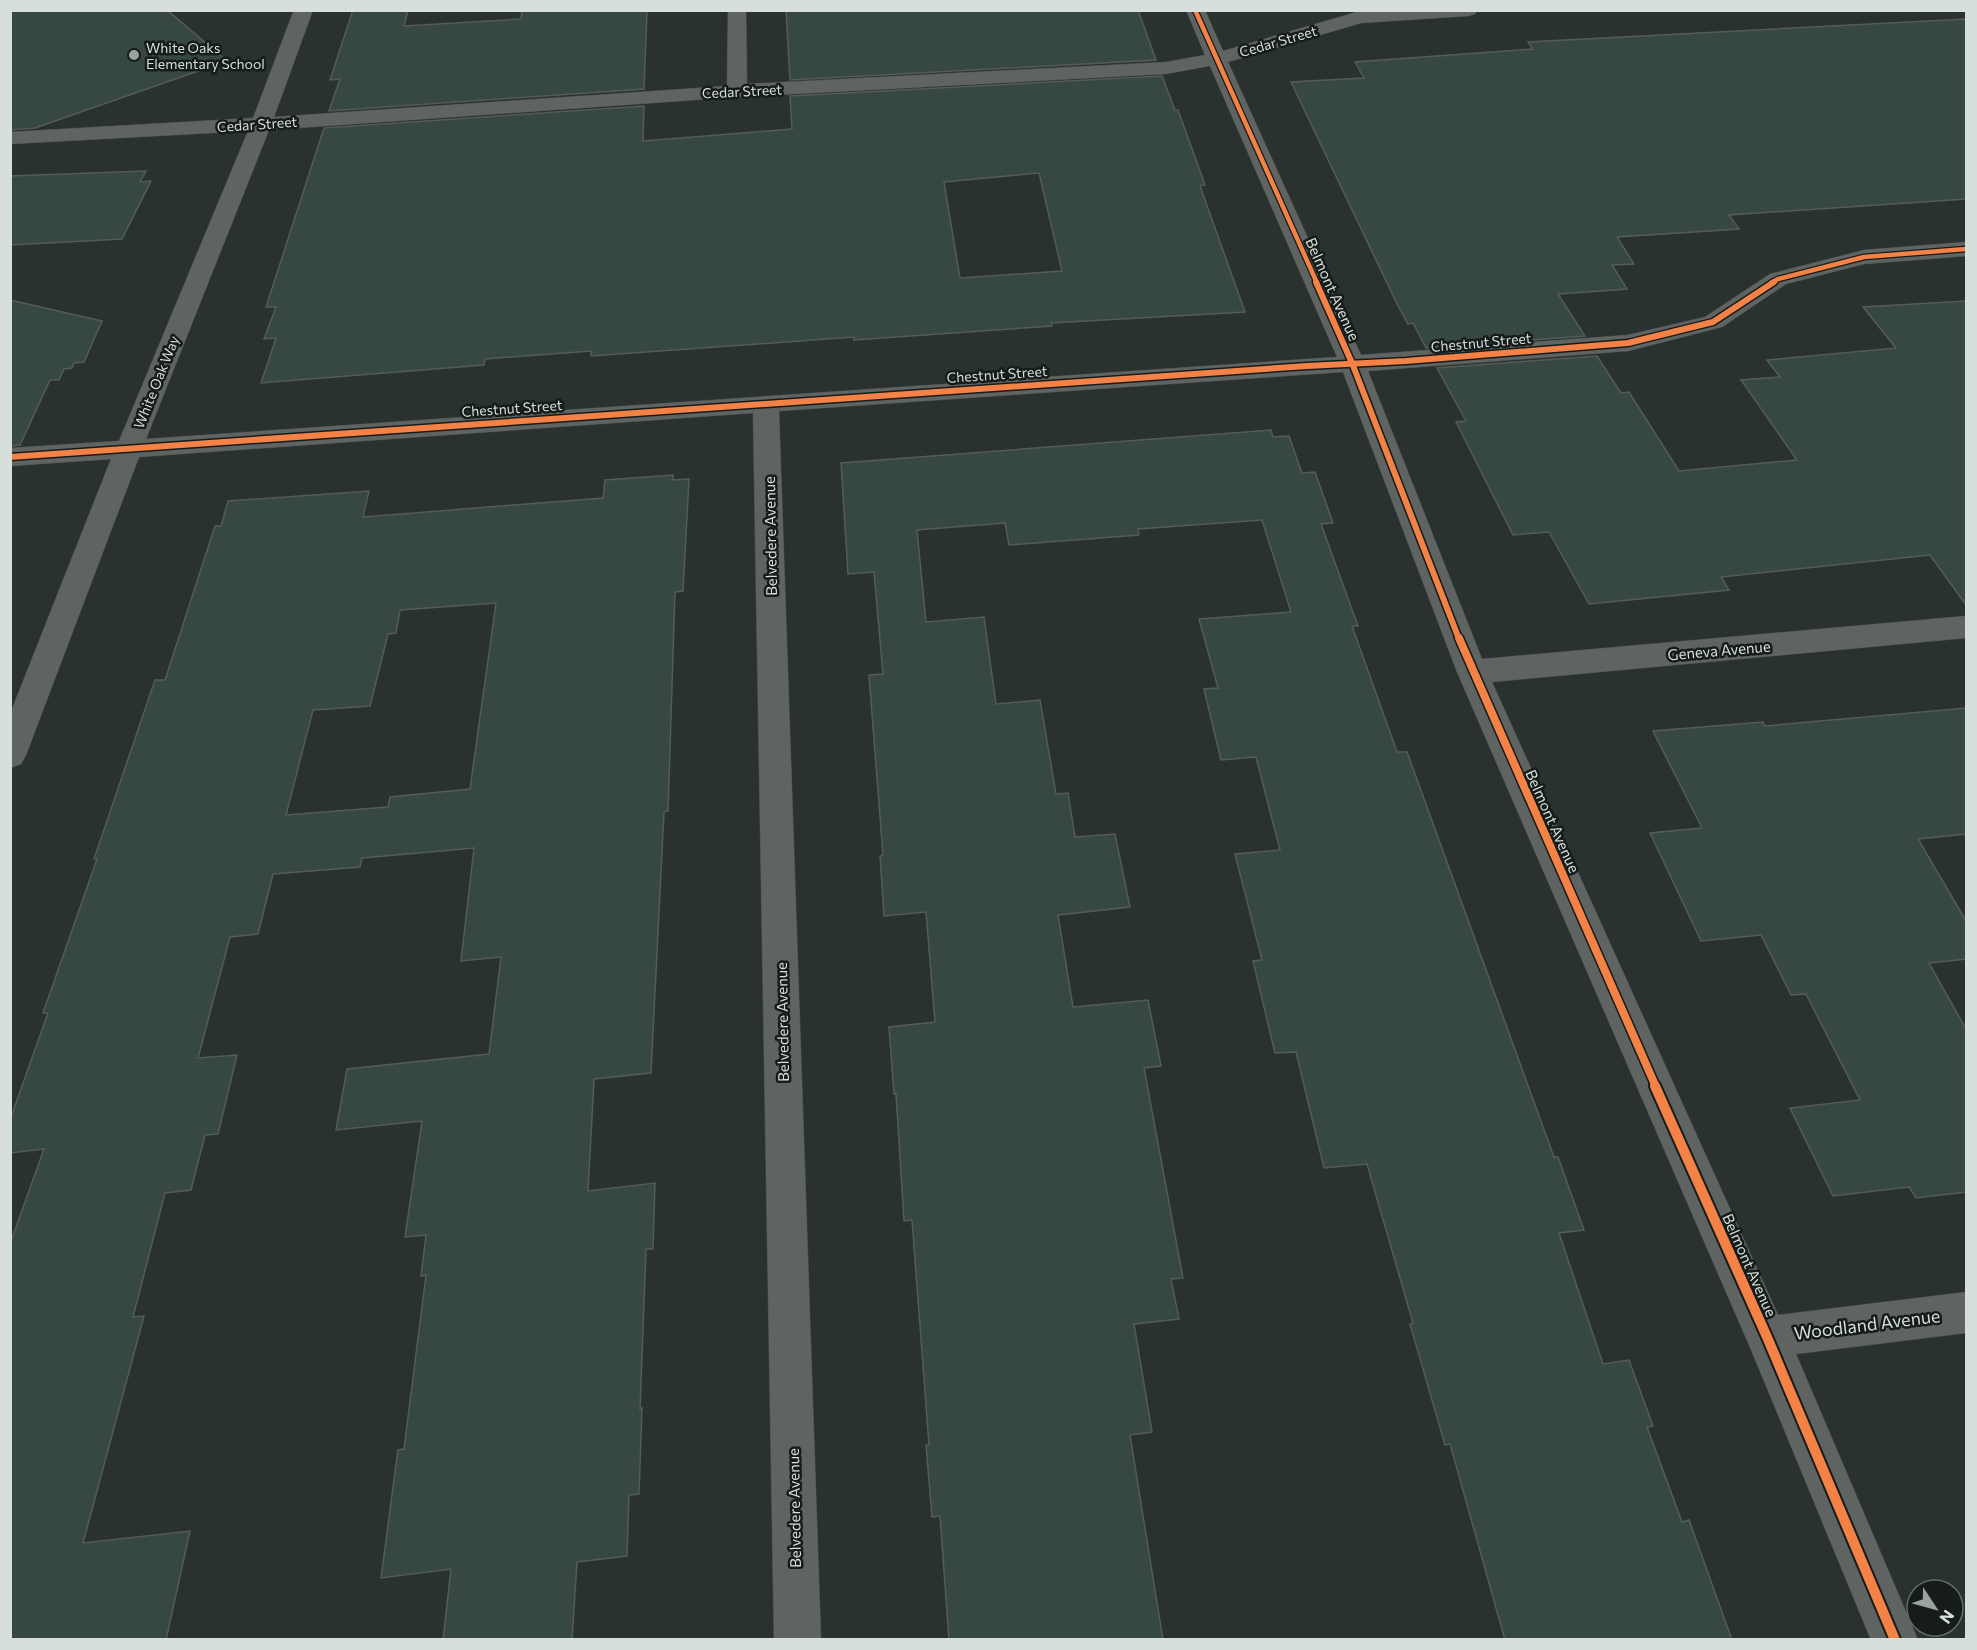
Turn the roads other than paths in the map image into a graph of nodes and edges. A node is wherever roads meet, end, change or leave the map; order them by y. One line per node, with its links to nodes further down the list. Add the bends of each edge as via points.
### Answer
1 (304, 10): 7 (street, White Oak Way)
2 (737, 10): 6 (street)
3 (1195, 10): 5 (street, Belmont Avenue)
4 (1468, 10): 5 (street, Cedar Street, via 1360,17)
5 (1216, 59): 6 (street, Cedar Street, via 1166,68); 10 (street, Belmont Avenue)
6 (737, 91): 7 (street, Cedar Street)
7 (261, 124): 8 (street, Cedar Street); 12 (street, White Oak Way)
8 (10, 138)
9 (1966, 249): 10 (street, Chestnut Street, via 1864,257 1778,279 1713,322 1628,343)
10 (1352, 363): 11 (street, Chestnut Street); 15 (street, Belmont Avenue)
11 (766, 404): 12 (street, Chestnut Street); 19 (street, Belvedere Avenue)
12 (129, 448): 13 (street, Chestnut Street); 16 (street, White Oak Way)
13 (10, 457)
14 (1966, 627): 15 (street, Geneva Avenue)
15 (1472, 672): 18 (street, Belmont Avenue)
16 (10, 755)
17 (1966, 1312): 18 (street, Woodland Avenue)
18 (1767, 1337): 20 (street, Belmont Avenue)
19 (798, 1640)
20 (1895, 1640)

